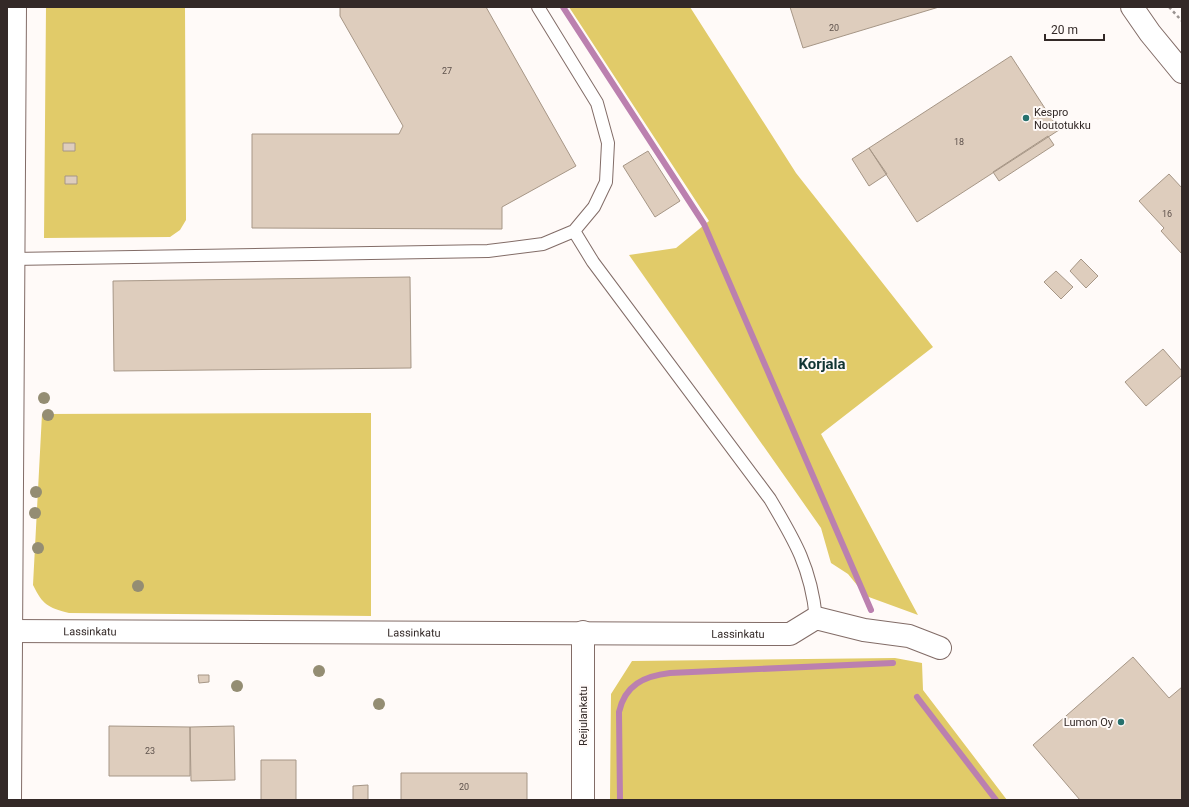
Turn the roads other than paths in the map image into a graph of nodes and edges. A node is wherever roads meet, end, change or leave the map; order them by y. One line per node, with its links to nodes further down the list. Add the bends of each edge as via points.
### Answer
1 (15, 7): 6 (street)
2 (538, 7): 5 (lane, via 597,103 608,142 606,182 594,207)
3 (1132, 7): 4 (street)
4 (1182, 72)
5 (574, 231): 6 (lane, via 542,244 488,251); 8 (lane, via 593,262 770,500 805,565 813,592)
6 (12, 259): 7 (street)
7 (9, 344): 9 (street)
8 (816, 618): 10 (street, Lassinkatu, via 790,634); 11 (street, via 864,630 909,636)
9 (9, 630): 10 (street, Lassinkatu); 12 (street)
10 (583, 632): 13 (street, Reijulankatu)
11 (940, 648)
12 (10, 800)
13 (583, 800)

